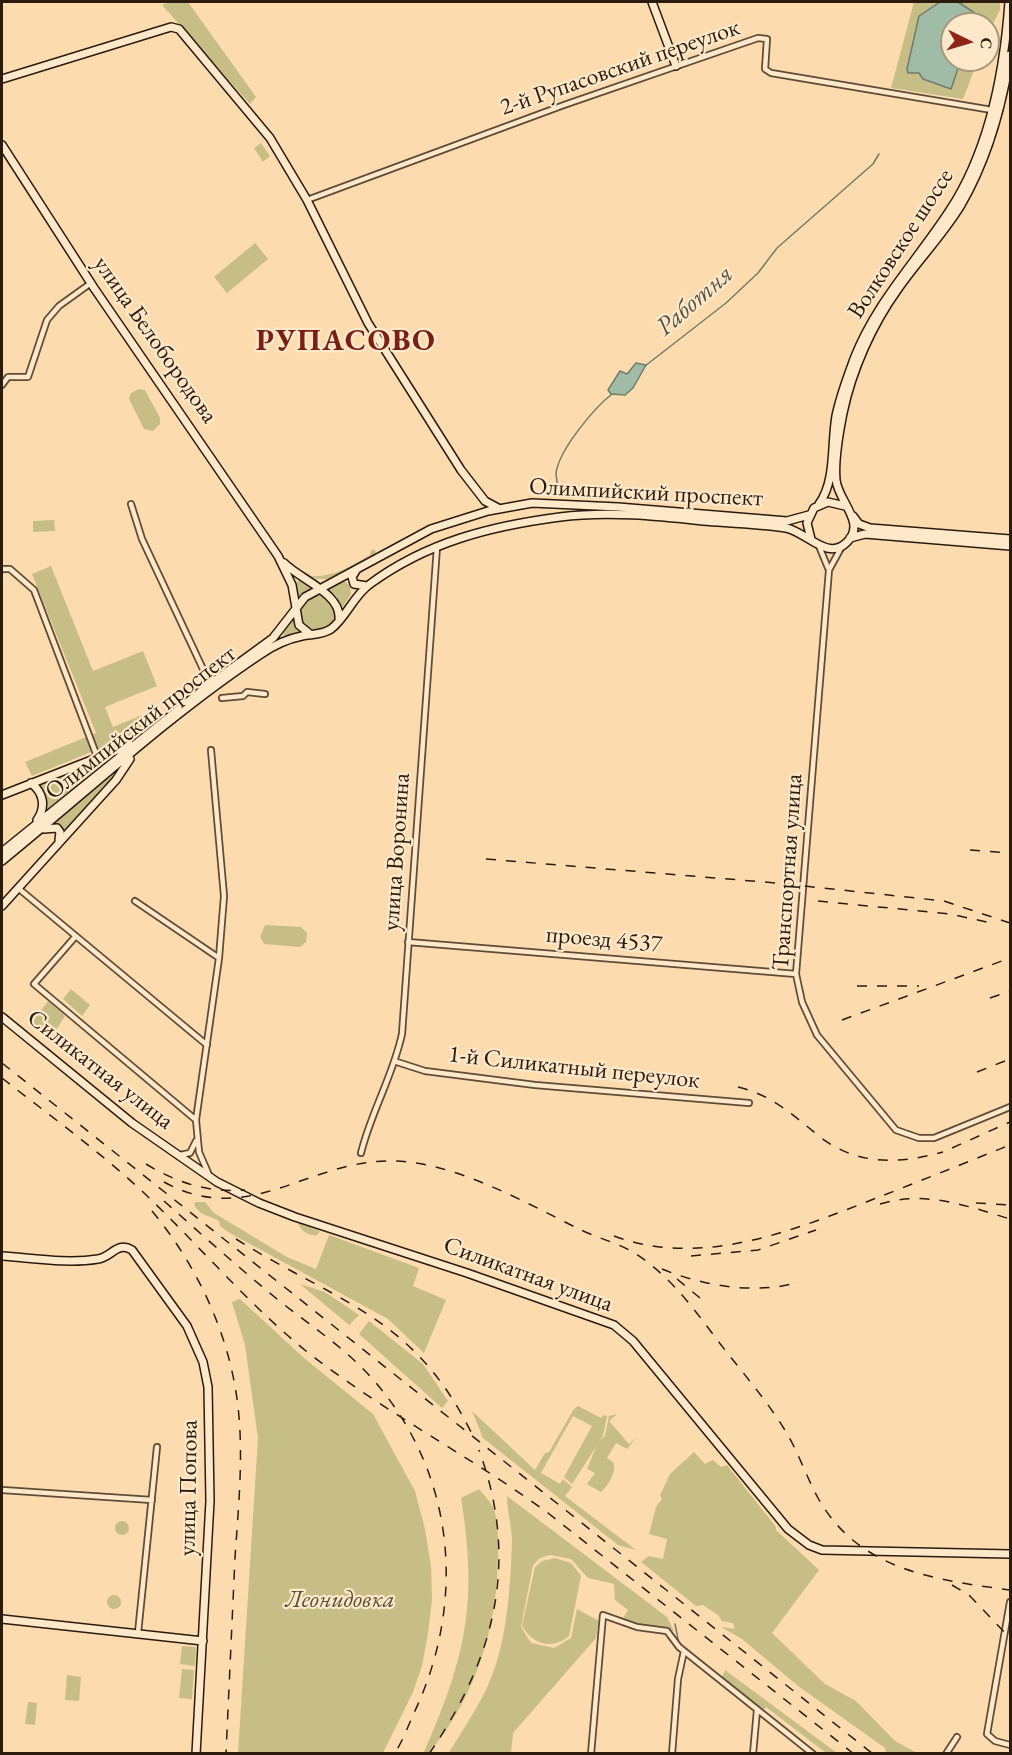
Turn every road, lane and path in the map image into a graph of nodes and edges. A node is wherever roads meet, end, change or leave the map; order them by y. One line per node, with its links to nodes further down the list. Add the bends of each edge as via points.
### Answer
1 (652, 2): 4 (main road)
2 (1009, 2): 6 (main road, Волковское шоссе)
3 (1011, 55): 17 (main road, Волковское шоссе, via 996,122 978,172 949,223 890,300 851,385 843,414 836,475)
4 (676, 66): 6 (street, 2-й Рупасовский переулок, via 759,38 767,39 765,66 771,73); 8 (street, 2-й Рупасовский переулок)
5 (2, 79): 8 (main road, via 176,27 267,133)
6 (992, 110): 15 (main road, Волковское шоссе, via 982,144 958,197 885,297 860,343 840,398 828,482)
7 (2, 145): 9 (main road, улица Белобородова)
8 (308, 200): 11 (main road, via 368,323)
9 (91, 283): 10 (street, via 47,320 30,375 8,377); 29 (main road, улица Белобородова)
10 (2, 384)
11 (485, 501): 16 (main road); 18 (main road)
12 (131, 504): 38 (street, via 142,539)
13 (559, 504): 14 (main road, Олимпийский проспект); 16 (main road, Олимпийский проспект, via 527,503); 22 (main road, via 564,509)
14 (575, 504): 19 (main road, via 569,509); 20 (main road, Олимпийский проспект, via 787,521)
15 (819, 504): 17 (main road, via 832,502); 20 (main road)
16 (499, 508): 18 (main road, Олимпийский проспект)
17 (847, 508): 21 (main road)
18 (478, 514): 31 (main road, Олимпийский проспект, via 431,529)
19 (575, 515): 22 (main road, Олимпийский проспект); 24 (main road, Олимпийский проспект, via 620,514 788,528)
20 (809, 515): 24 (main road, via 807,528)
21 (853, 516): 23 (main road, via 859,524 870,528); 25 (main road, via 854,527)
22 (560, 517): 26 (main road, Олимпийский проспект, via 473,532)
23 (1011, 539)
24 (812, 540): 27 (main road)
25 (848, 541): 27 (main road, via 832,548); 28 (main road, via 865,534); 32 (street, Транспортная улица, via 835,555)
26 (437, 546): 33 (main road, Олимпийский проспект); 55 (street, улица Воронина)
27 (819, 546): 32 (street, Транспортная улица)
28 (1011, 546)
29 (278, 556): 34 (main road); 35 (main road, via 292,585)
30 (2, 569): 44 (street, via 10,569 34,590)
31 (357, 569): 33 (main road, via 352,577 354,584); 34 (main road, Олимпийский проспект)
32 (829, 570): 57 (street, Транспортная улица)
33 (367, 586): 36 (main road, Олимпийский проспект, via 351,601)
34 (318, 589): 35 (main road, Олимпийский проспект); 36 (main road, via 336,603)
35 (295, 608): 37 (main road, via 298,625); 38 (main road, Олимпийский проспект, via 273,638)
36 (339, 621): 37 (main road, Олимпийский проспект)
37 (315, 635): 43 (main road, Олимпийский проспект, via 275,644)
38 (210, 684): 41 (main road, Олимпийский проспект)
39 (265, 693): 40 (street, via 247,692)
40 (222, 698)
41 (138, 741): 44 (main road); 47 (main road, Олимпийский проспект)
42 (211, 750): 56 (street, via 224,892)
43 (133, 753): 47 (main road, Олимпийский проспект); 48 (main road, via 116,780)
44 (98, 759): 45 (main road)
45 (31, 783): 46 (main road); 47 (main road, via 42,795 43,807)
46 (2, 795)
47 (32, 832): 48 (main road, via 55,827 60,832); 49 (main road, Олимпийский проспект); 50 (main road, Олимпийский проспект)
48 (58, 843): 51 (main road)
49 (2, 852)
50 (2, 861)
51 (18, 888): 53 (main road); 54 (street)
52 (135, 902): 56 (street)
53 (2, 906)
54 (75, 937): 59 (street); 63 (street, via 34,984)
55 (408, 942): 57 (street, проезд 4537); 60 (street, улица Воронина)
56 (219, 958): 59 (street)
57 (796, 974): 62 (street, Транспортная улица, via 802,1002 817,1035 896,1130 919,1138 933,1137)
58 (2, 1017): 67 (main road, Силикатная улица)
59 (208, 1045): 63 (street)
60 (397, 1062): 61 (street, 1-й Силикатный переулок, via 426,1071 535,1085); 66 (street, улица Воронина, via 367,1128)
61 (749, 1103)
62 (1011, 1107)
63 (196, 1120): 64 (street)
64 (197, 1136): 65 (street); 67 (street, via 190,1153)
65 (199, 1152): 68 (street); 69 (street)
66 (361, 1153)
67 (176, 1155): 68 (main road, Силикатная улица)
68 (191, 1166): 69 (main road, Силикатная улица)
69 (212, 1180): 74 (main road, Силикатная улица, via 295,1217 614,1325 633,1341 788,1529 815,1548)
70 (2, 1256): 78 (main road, улица Попова, via 97,1260 126,1247 187,1326 203,1362 210,1422)
71 (158, 1447): 73 (street)
72 (2, 1490): 73 (street)
73 (152, 1500): 77 (street)
74 (1011, 1554)
75 (1011, 1602): 82 (street, via 987,1734 995,1741)
76 (2, 1619): 77 (main road)
77 (138, 1633): 78 (main road)
78 (203, 1641): 83 (main road, улица Попова)
79 (684, 1651): 80 (street); 84 (street, via 667,1631 637,1627 603,1615); 85 (street)
80 (757, 1710): 86 (street); 87 (street)
81 (957, 1737): 88 (street)
82 (1011, 1745)
83 (196, 1754)
84 (591, 1754)
85 (672, 1754)
86 (753, 1754)
87 (813, 1754)
88 (946, 1754)

